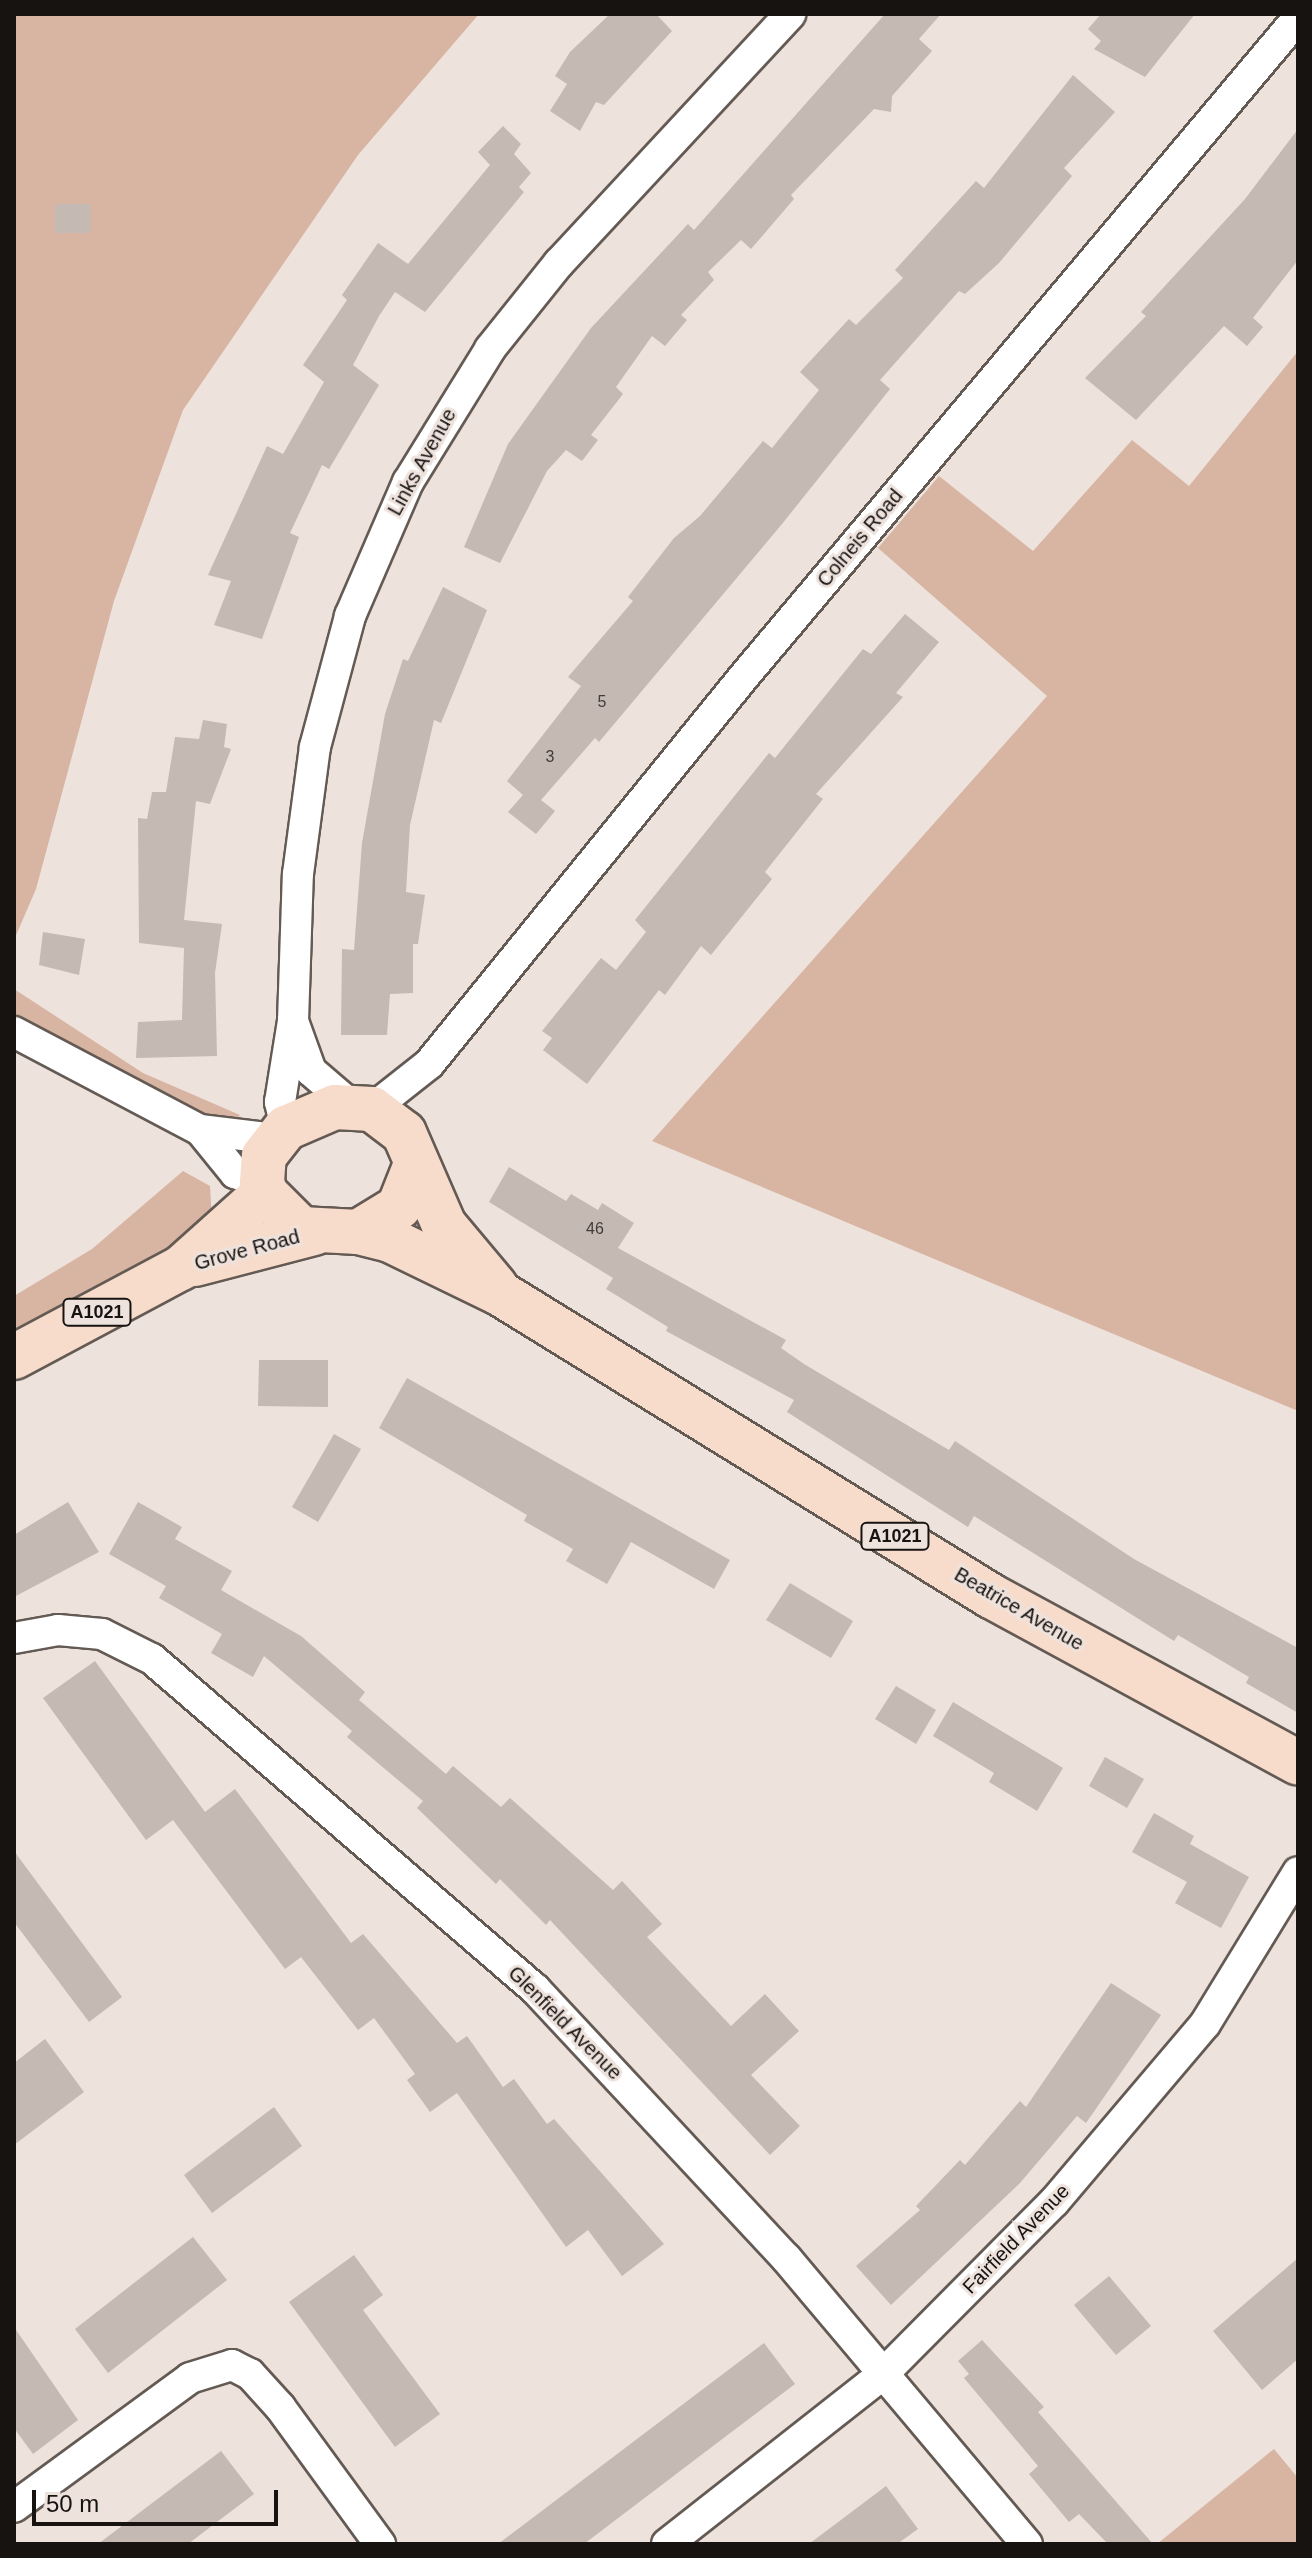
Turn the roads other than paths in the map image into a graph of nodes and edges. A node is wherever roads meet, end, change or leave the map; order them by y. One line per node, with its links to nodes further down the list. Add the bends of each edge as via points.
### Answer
1 (790, 14): 3 (street, Links Avenue, via 559,263 490,349 408,482 350,616 315,747 298,874)
2 (1298, 18): 5 (street, Colneis Road)
3 (293, 1021): 6 (street, Links Avenue, via 311,1071); 8 (street, Links Avenue, via 280,1102)
4 (14, 1032): 7 (street)
5 (429, 1064): 6 (street, Colneis Road); 9 (street, Colneis Road, via 409,1127)
6 (362, 1107): 8 (main road); 9 (main road, via 399,1127)
7 (200, 1130): 8 (street); 10 (street, via 235,1173)
8 (281, 1134): 10 (main road, via 264,1156)
9 (414, 1158): 11 (main road, via 399,1207); 14 (main road, Beatrice Avenue / A1021, via 444,1225)
10 (264, 1188): 12 (main road, via 292,1223); 13 (main road, Grove Road / A1021)
11 (358, 1232): 12 (main road); 14 (main road, Beatrice Avenue / A1021, via 390,1240)
12 (314, 1233): 13 (main road, Grove Road / A1021)
13 (181, 1268): 15 (main road, Grove Road / A1021)
14 (501, 1294): 17 (main road, Beatrice Avenue / A1021, via 991,1596)
15 (14, 1357)
16 (14, 1638): 19 (street, Glenfield Avenue, via 58,1630 113,1637 196,1691 535,1989 786,2258)
17 (1298, 1763)
18 (1298, 1872): 19 (street, Fairfield Avenue, via 1256,1948 1172,2066 1054,2202)
19 (883, 2374): 22 (street, Fairfield Avenue); 23 (street, Glenfield Avenue)
20 (14, 2507): 21 (street, via 190,2378 232,2365 250,2374 280,2407)
21 (380, 2544)
22 (667, 2544)
23 (1027, 2544)

